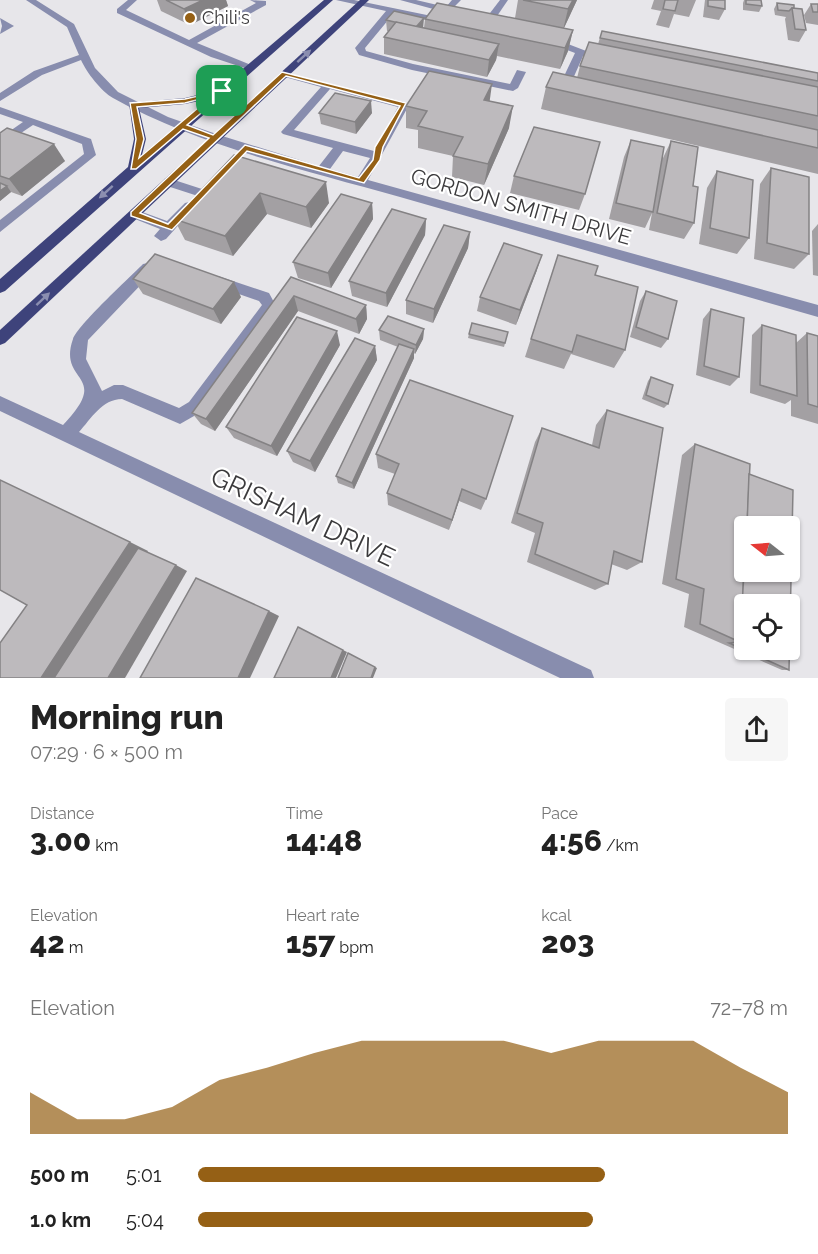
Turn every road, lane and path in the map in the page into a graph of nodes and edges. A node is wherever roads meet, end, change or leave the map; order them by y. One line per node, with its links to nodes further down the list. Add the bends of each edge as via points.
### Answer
1 (30, 0): 18 (street, GORDON SMITH DRIVE, via 71,26)
2 (133, 0): 16 (street, via 120,11)
3 (254, 0): 16 (street, via 263,3)
4 (330, 0): 20 (main road)
5 (340, 0): 8 (street)
6 (457, 0): 9 (street, via 448,10)
7 (504, 0): 11 (street)
8 (363, 2): 10 (street); 22 (main road, one-way to 8)
9 (418, 2)
10 (391, 11): 13 (street, via 404,10); 21 (street, via 365,40 362,52 411,67 513,88)
11 (492, 17)
12 (0, 21): 14 (street, via 9,26)
13 (460, 22)
14 (0, 31)
15 (544, 40): 17 (street)
16 (189, 44): 20 (street)
17 (580, 52): 19 (street); 25 (street, via 562,91)
18 (84, 56): 26 (street, via 38,73); 27 (street, GORDON SMITH DRIVE, via 90,69 114,94)
19 (614, 61)
20 (251, 67): 24 (main road)
21 (521, 72)
22 (285, 74): 23 (street); 31 (main road)
23 (328, 85): 33 (street, via 287,132); 34 (street, via 404,105)
24 (222, 91): 27 (main road, via 185,101); 30 (main road)
25 (573, 94)
26 (0, 98)
27 (133, 105): 30 (street, GORDON SMITH DRIVE); 35 (main road, via 140,139)
28 (0, 110): 29 (street)
29 (32, 121): 32 (street); 40 (street, via 87,142 90,155)
30 (182, 126): 31 (street, GORDON SMITH DRIVE); 35 (main road)
31 (214, 138): 36 (street, GORDON SMITH DRIVE, via 242,151); 37 (main road)
32 (0, 143)
33 (340, 146): 34 (street); 36 (street)
34 (377, 156): 38 (street)
35 (134, 168): 43 (main road, one-way to 43)
36 (322, 171): 38 (street, GORDON SMITH DRIVE)
37 (168, 182): 39 (main road); 39 (street, via 205,190 165,232)
38 (361, 182): 44 (street, GORDON SMITH DRIVE)
39 (134, 214): 45 (main road, one-way to 39)
40 (0, 227)
41 (160, 262): 46 (street, via 146,268 81,337 77,362 92,380)
42 (199, 274): 46 (street, via 264,297 269,306 195,407 187,414 173,415 123,392 114,392)
43 (0, 287)
44 (818, 311)
45 (0, 339)
46 (90, 405): 48 (street)
47 (3, 410): 48 (street, GRISHAM DRIVE)
48 (66, 435): 49 (street, GRISHAM DRIVE)
49 (583, 678)

